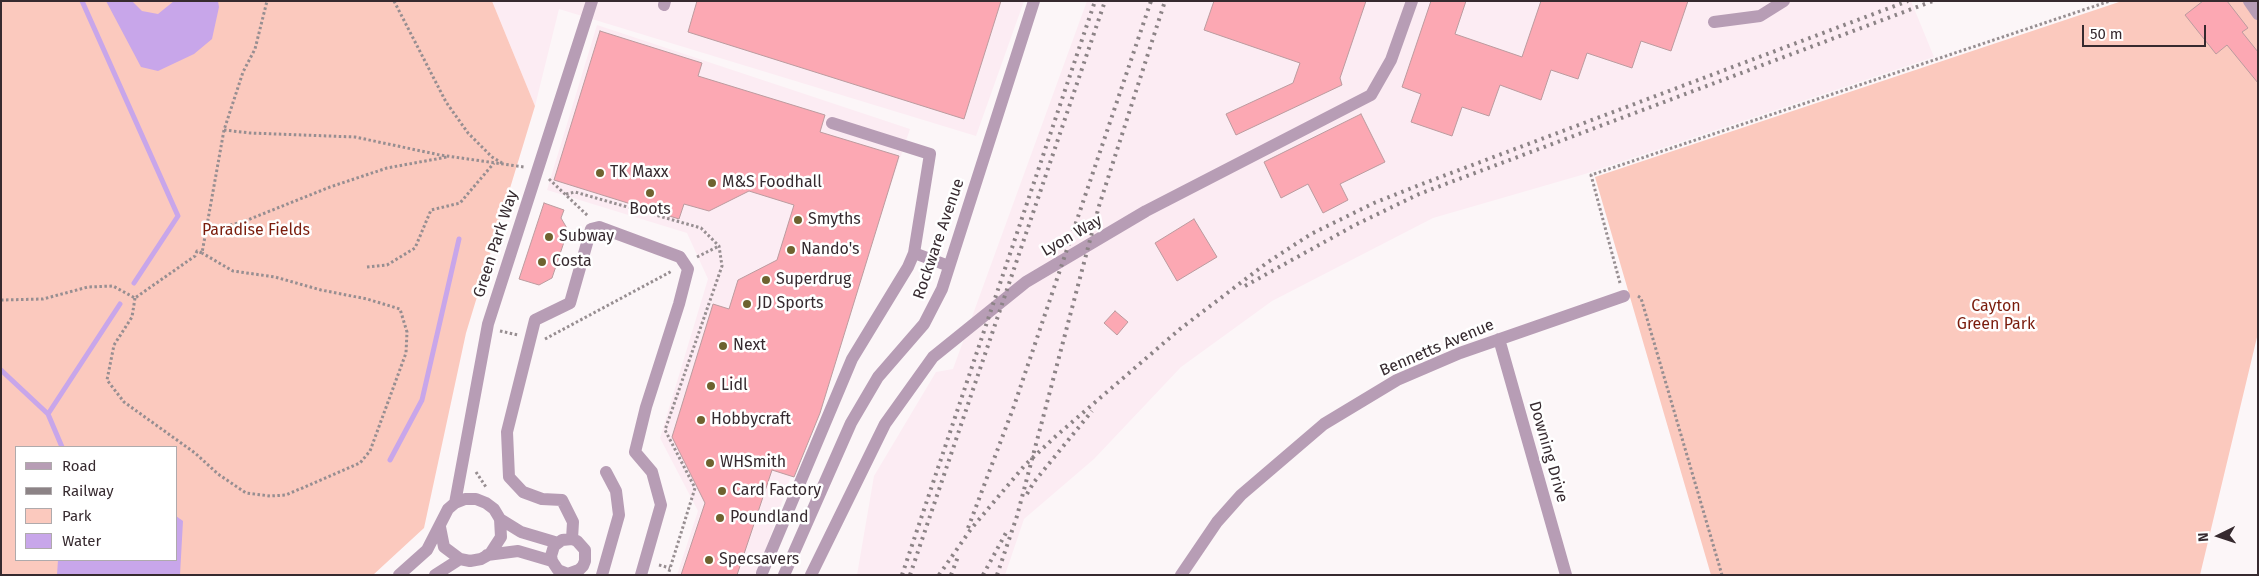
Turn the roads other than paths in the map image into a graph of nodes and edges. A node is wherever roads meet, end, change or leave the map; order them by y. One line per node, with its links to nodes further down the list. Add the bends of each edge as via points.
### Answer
1 (592, 1): 14 (street, Green Park Way, via 488,324)
2 (1034, 1): 10 (street, Rockware Avenue)
3 (1412, 1): 28 (street, Lyon Way, via 1392,60 1371,95 1146,211 1026,282 933,357 885,424)
4 (1784, 1): 7 (street, via 1760,16)
5 (2249, 1): 6 (street)
6 (2258, 14)
7 (1714, 22)
8 (832, 123): 9 (street, via 930,154)
9 (914, 253): 10 (street); 22 (street, via 852,359)
10 (949, 266): 27 (street, Rockware Avenue, via 942,289 924,324 878,376 851,423)
11 (1622, 292): 12 (street, Bennetts Avenue)
12 (1499, 339): 29 (street, Bennetts Avenue, via 1397,380 1324,424 1241,495 1217,522); 30 (street, Downing Drive)
13 (606, 472): 25 (street, via 616,491 619,515)
14 (455, 503): 15 (street, via 470,499 486,503); 16 (street, Green Park Way, via 442,518)
15 (500, 519): 18 (street, via 522,532); 19 (street, via 501,537)
16 (440, 527): 20 (street, via 444,546); 23 (street, Green Park Way, via 427,550)
17 (572, 539): 18 (street); 21 (street, via 582,545 585,561 574,573); 26 (street, via 573,522 562,500 542,499 522,492 509,478 507,432 535,320 570,303 591,229 599,227 680,257 688,269 635,452 652,472 662,504)
18 (558, 542): 21 (street, via 552,551)
19 (487, 556): 20 (street, via 470,561); 21 (street, via 518,551)
20 (460, 559): 24 (street)
21 (557, 569)
22 (762, 573)
23 (400, 575)
24 (435, 575)
25 (602, 575)
26 (641, 575)
27 (784, 575)
28 (811, 575)
29 (1181, 575)
30 (1566, 575)

